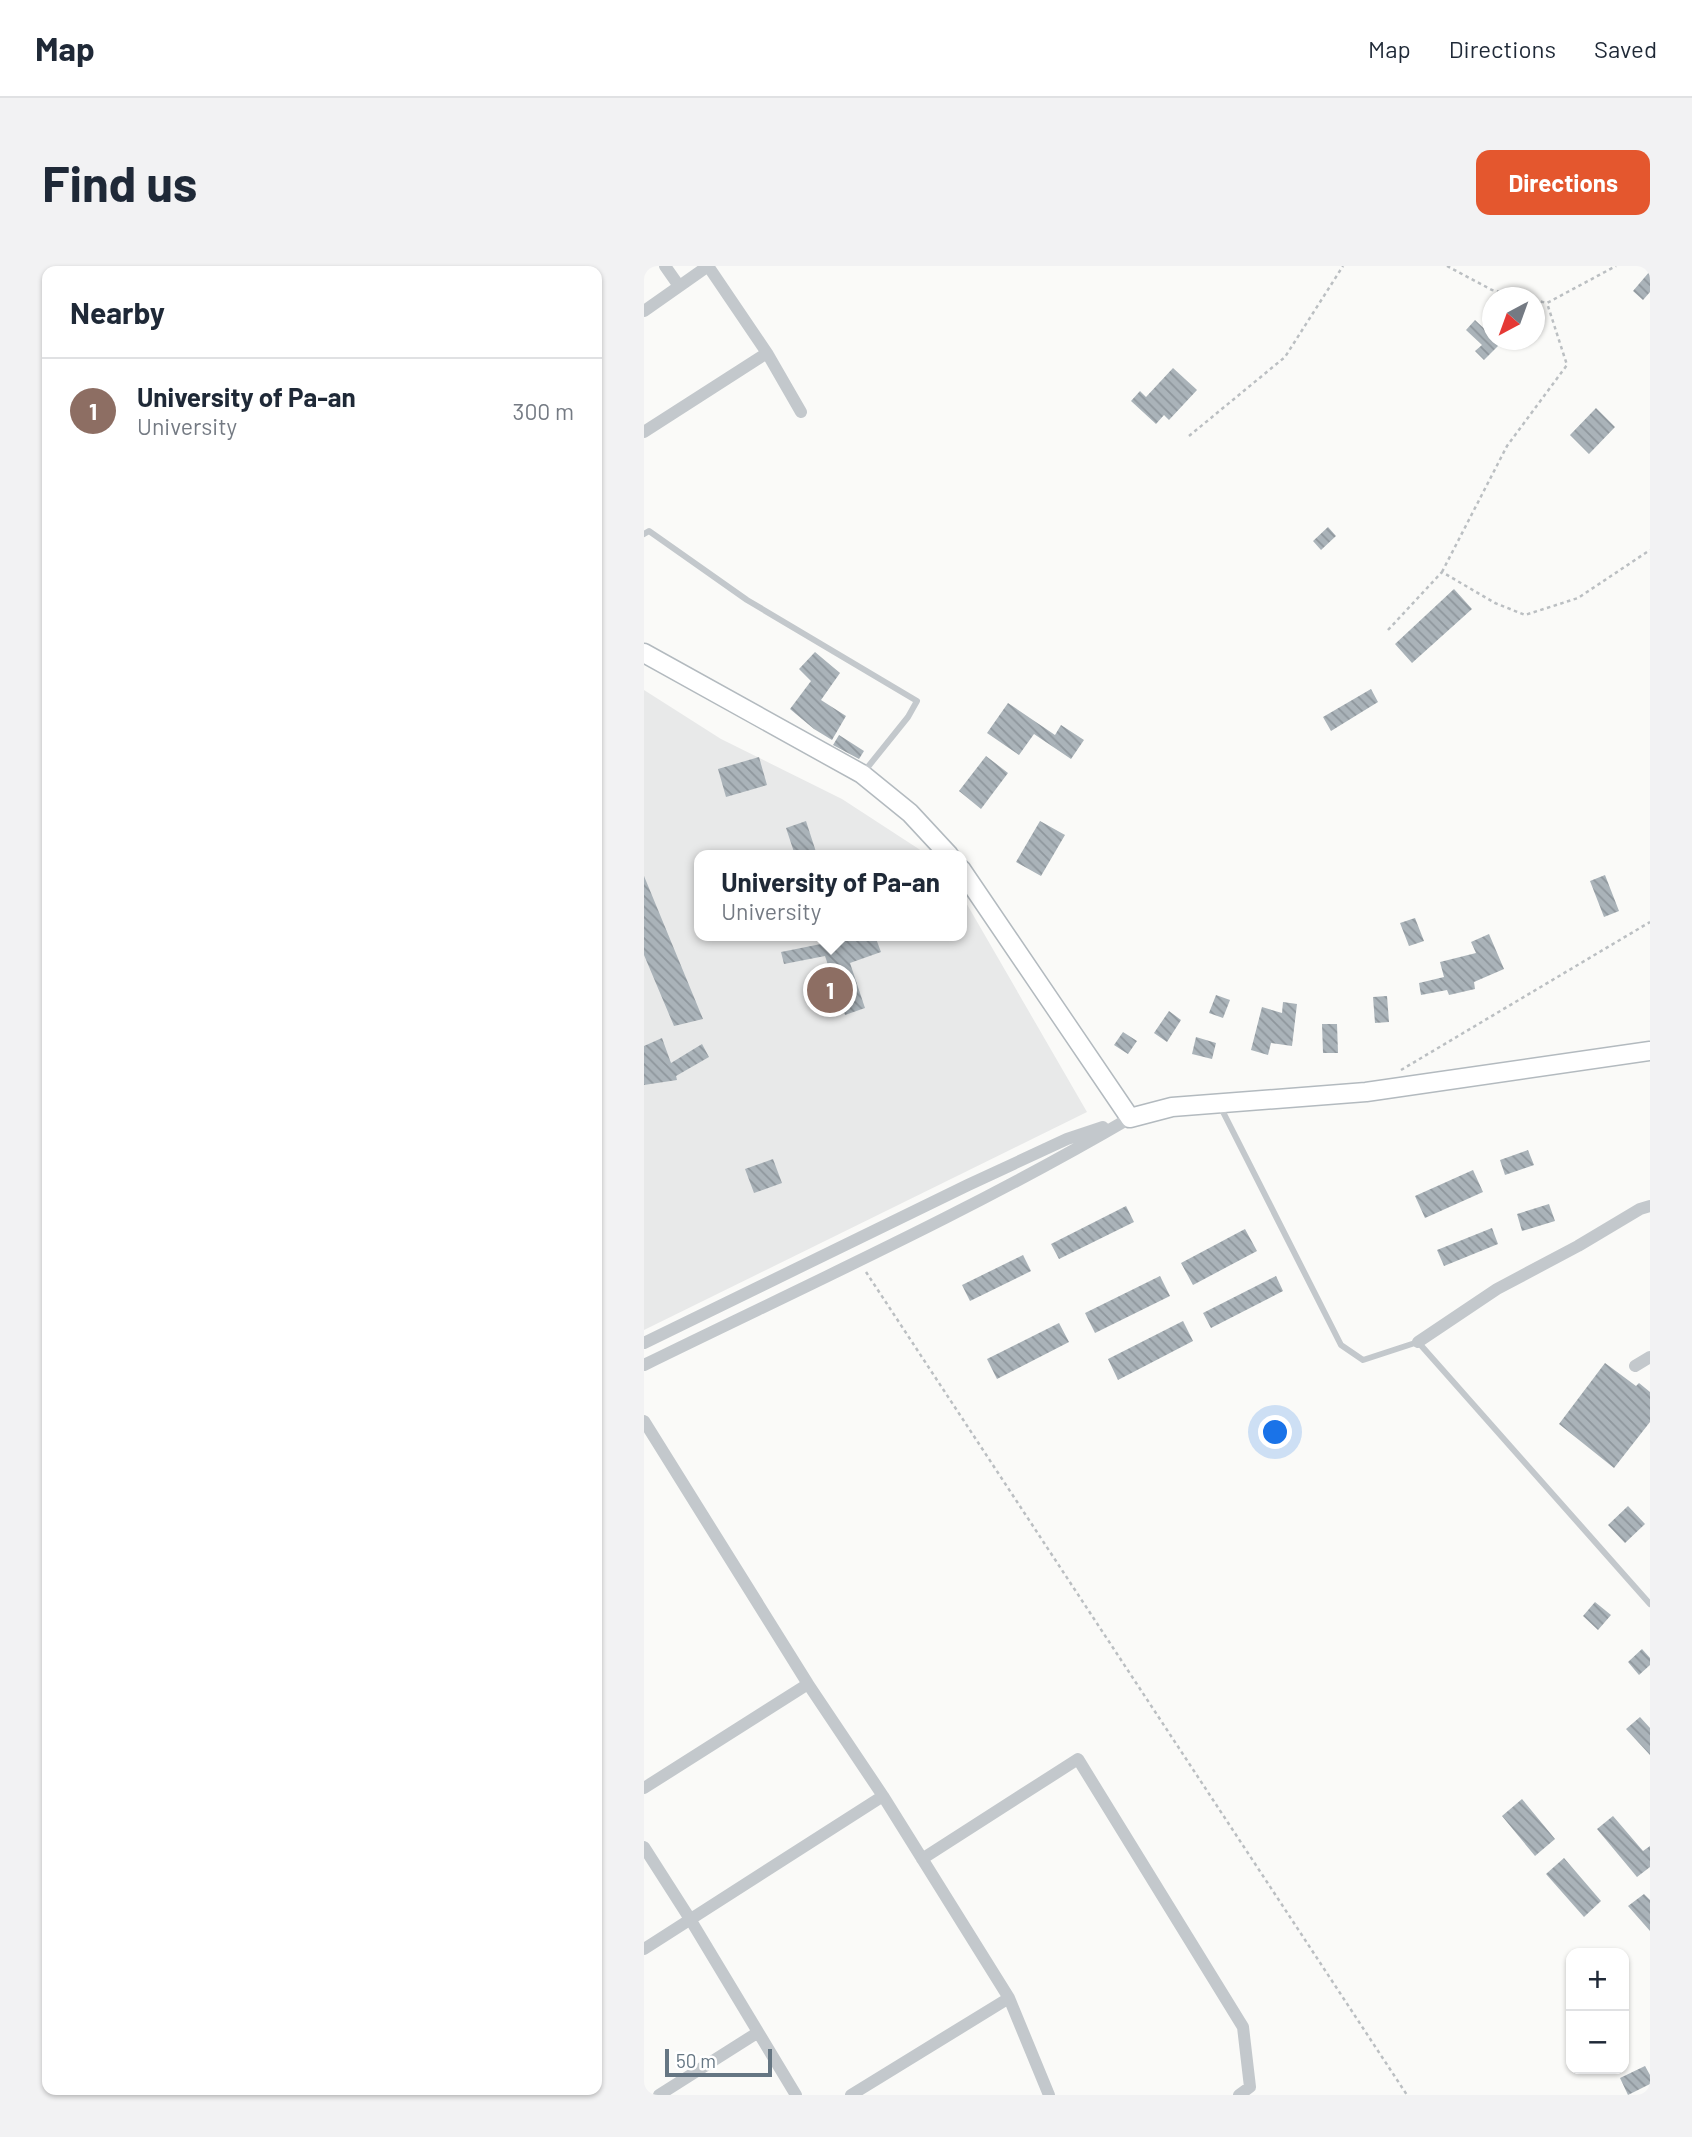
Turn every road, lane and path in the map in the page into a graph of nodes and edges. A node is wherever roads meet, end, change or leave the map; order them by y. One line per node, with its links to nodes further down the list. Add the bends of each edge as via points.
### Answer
1 (665, 266): 6 (street)
2 (708, 266): 6 (street); 10 (street)
3 (1343, 266): 13 (path, via 1285,357)
4 (1447, 266): 7 (path)
5 (1616, 266): 8 (path)
6 (679, 286): 9 (street)
7 (1486, 287)
8 (1547, 303): 16 (path, via 1567,365 1507,446)
9 (644, 312)
10 (767, 353): 11 (street); 12 (street)
11 (801, 412)
12 (644, 432)
13 (1189, 436)
14 (644, 534): 19 (lane, via 649,531 747,600 917,701)
15 (1650, 550): 16 (path, via 1578,598 1525,615)
16 (1442, 572): 17 (path)
17 (1388, 630)
18 (644, 653): 19 (street)
19 (862, 774): 20 (street, via 910,813)
20 (944, 850)
21 (967, 878): 26 (street)
22 (1650, 922): 24 (path)
23 (1650, 1051): 25 (street, via 1366,1092)
24 (1400, 1071)
25 (1219, 1103): 26 (street, via 1172,1107); 35 (lane, via 1341,1345 1363,1360)
26 (1130, 1118): 27 (street, via 1067,1139); 28 (street)
27 (968, 1185): 28 (street); 31 (street)
28 (978, 1203): 30 (street)
29 (1650, 1206): 35 (street, via 1497,1289)
30 (859, 1261): 33 (street); 56 (path)
31 (738, 1297): 32 (street); 33 (lane)
32 (720, 1306): 34 (lane); 36 (street)
33 (746, 1315): 34 (street)
34 (728, 1324): 38 (street)
35 (1418, 1342): 41 (lane)
36 (644, 1343)
37 (1650, 1357): 39 (street)
38 (644, 1365)
39 (1635, 1366)
40 (644, 1421): 42 (street)
41 (1650, 1604)
42 (808, 1684): 43 (street); 44 (street)
43 (644, 1788)
44 (883, 1796): 46 (street); 47 (street)
45 (644, 1847): 47 (street)
46 (922, 1859): 49 (street); 55 (street, via 1078,1759 1243,2027 1250,2087)
47 (691, 1919): 48 (street); 50 (street)
48 (644, 1949)
49 (1009, 1998): 51 (street); 54 (street)
50 (757, 2033): 52 (street); 53 (street)
51 (1048, 2094)
52 (659, 2095)
53 (796, 2095)
54 (850, 2095)
55 (1239, 2095)
56 (1407, 2095)

